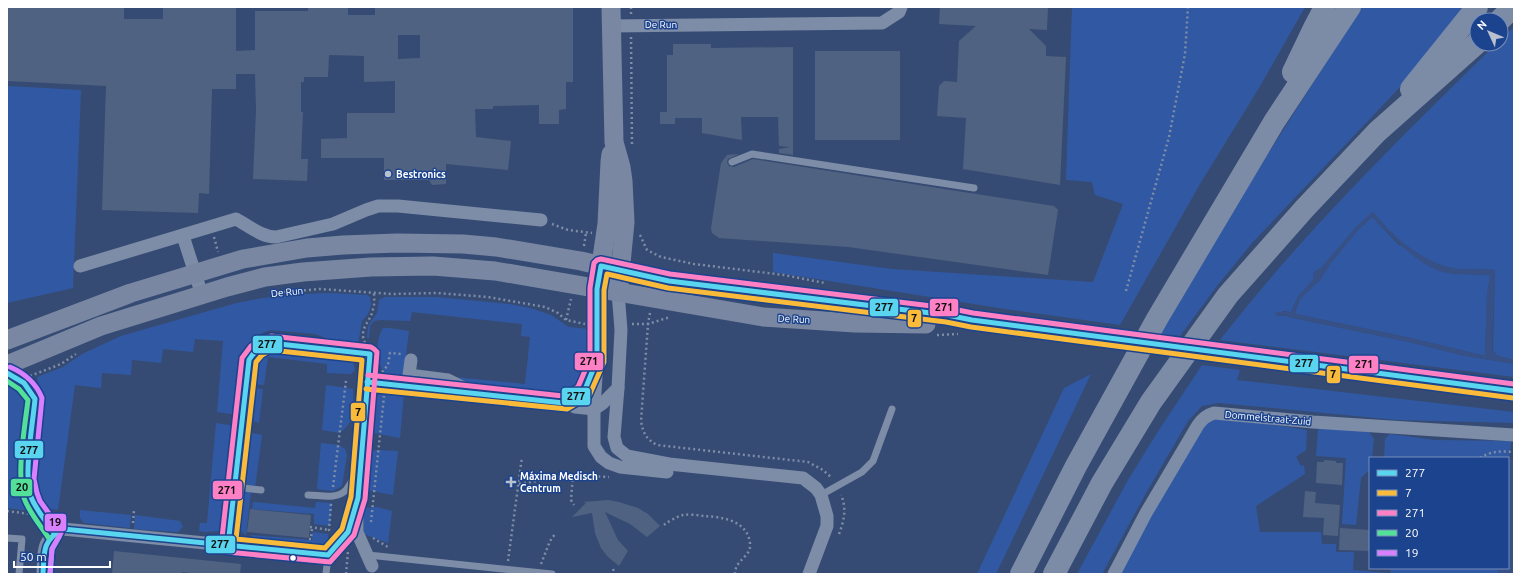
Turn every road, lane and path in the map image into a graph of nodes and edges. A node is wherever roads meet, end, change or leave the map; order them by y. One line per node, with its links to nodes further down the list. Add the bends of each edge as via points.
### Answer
1 (611, 7): 9 (main road)
2 (631, 7): 8 (path, De Run)
3 (901, 7): 8 (street, De Run, via 899,12 882,23)
4 (1188, 7): 27 (path, via 1185,54 1169,137)
5 (1325, 7): 11 (highway, via 1295,67)
6 (1350, 7): 11 (highway)
7 (1477, 7): 12 (highway)
8 (630, 24): 9 (street, De Run); 14 (path, De Run)
9 (611, 26): 13 (main road)
10 (1469, 50): 12 (highway)
11 (1274, 122): 92 (highway, via 1157,319 1076,466)
12 (1377, 132): 93 (highway, via 1228,295 1189,348 1151,402 1102,483)
13 (614, 142): 23 (main road); 24 (main road, via 623,181 625,222)
14 (633, 151)
15 (732, 162): 16 (lane, via 752,154)
16 (974, 188)
17 (541, 220): 19 (path, via 568,230); 20 (street, via 378,206 334,224 276,238 268,237 236,219)
18 (638, 230): 21 (path, via 647,250)
19 (586, 233)
20 (183, 236): 22 (street); 25 (street)
21 (661, 258)
22 (80, 266)
23 (601, 266): 24 (main road, De Run); 25 (main road, De Run, via 496,247 397,243 343,245 272,253); 26 (main road)
24 (620, 271): 30 (main road); 33 (main road, De Run, via 669,281)
25 (195, 272): 31 (street); 35 (main road, De Run, via 131,293)
26 (597, 289): 30 (main road, De Run); 31 (main road, De Run, via 495,271 433,266 340,268 303,272 265,278); 39 (street)
27 (1126, 291)
28 (282, 292): 29 (path, De Run, via 320,289)
29 (374, 292): 32 (path, De Run, via 488,297 545,307); 37 (path, via 373,310 365,324 362,337)
30 (618, 292): 33 (main road, De Run, via 763,317 855,323 938,324); 45 (street, via 621,330)
31 (202, 295): 40 (main road, De Run, via 101,326)
32 (566, 320)
33 (972, 320): 46 (main road, De Run, bridge)
34 (648, 324): 55 (path, via 641,421 643,433 657,445)
35 (7, 340)
36 (81, 351): 42 (path, via 61,364)
37 (370, 354): 44 (street); 61 (lane, via 270,343 258,348 249,360)
38 (409, 357): 44 (path, via 390,353 388,365); 47 (street, via 409,375 448,380)
39 (597, 360): 48 (street, via 584,392); 49 (street)
40 (7, 365)
41 (7, 373): 42 (lane)
42 (20, 380): 72 (lane, via 32,391 35,399 27,479 30,495)
43 (346, 382): 65 (path)
44 (374, 383): 47 (street); 56 (street); 70 (path, via 385,397)
45 (618, 388): 49 (street); 55 (street, via 614,437 617,448 627,456)
46 (1514, 391)
47 (473, 393): 48 (street)
48 (564, 403): 49 (street)
49 (594, 409): 57 (street, via 594,446 601,457 609,463 620,467 668,472)
50 (892, 409): 64 (lane, via 873,461 862,472)
51 (1514, 435): 94 (street, Dommelstraat-Zuid, via 1209,414 1198,425 1146,513)
52 (1514, 452): 54 (path, via 1492,452)
53 (522, 457): 60 (path)
54 (1482, 457)
55 (655, 462): 57 (street)
56 (361, 467): 65 (lane, via 346,490); 66 (street)
57 (714, 469): 64 (street, via 803,478)
58 (573, 476): 59 (path); 60 (path); 67 (path, via 571,500)
59 (611, 478)
60 (519, 484): 80 (path, via 509,561)
61 (235, 487): 62 (lane); 77 (lane)
62 (261, 490)
63 (308, 495): 65 (lane)
64 (821, 495): 91 (street, via 827,526)
65 (332, 496): 71 (path)
66 (358, 498): 75 (street, via 348,532); 76 (street, via 356,532)
67 (574, 505)
68 (664, 526): 90 (path, via 682,516 722,517 736,522 746,531 750,543 749,552 736,566)
69 (310, 527): 71 (path)
70 (370, 529)
71 (329, 530): 75 (path)
72 (54, 533): 77 (street, via 63,529 74,529); 85 (street, via 47,541)
73 (555, 534): 81 (path, via 542,564)
74 (7, 538): 84 (lane, via 22,539)
75 (340, 541): 79 (street); 87 (path, via 349,551)
76 (361, 543): 78 (path, via 369,539 369,536); 82 (street)
77 (228, 545): 79 (street)
78 (389, 547)
79 (328, 555): 86 (lane)
80 (502, 560)
81 (535, 564)
82 (370, 565): 88 (lane)
83 (613, 569): 89 (path)
84 (18, 574)
85 (42, 574)
86 (326, 574)
87 (346, 574)
88 (552, 574)
89 (615, 574)
90 (735, 574)
91 (808, 574)
92 (1021, 574)
93 (1054, 574)
94 (1114, 574)

